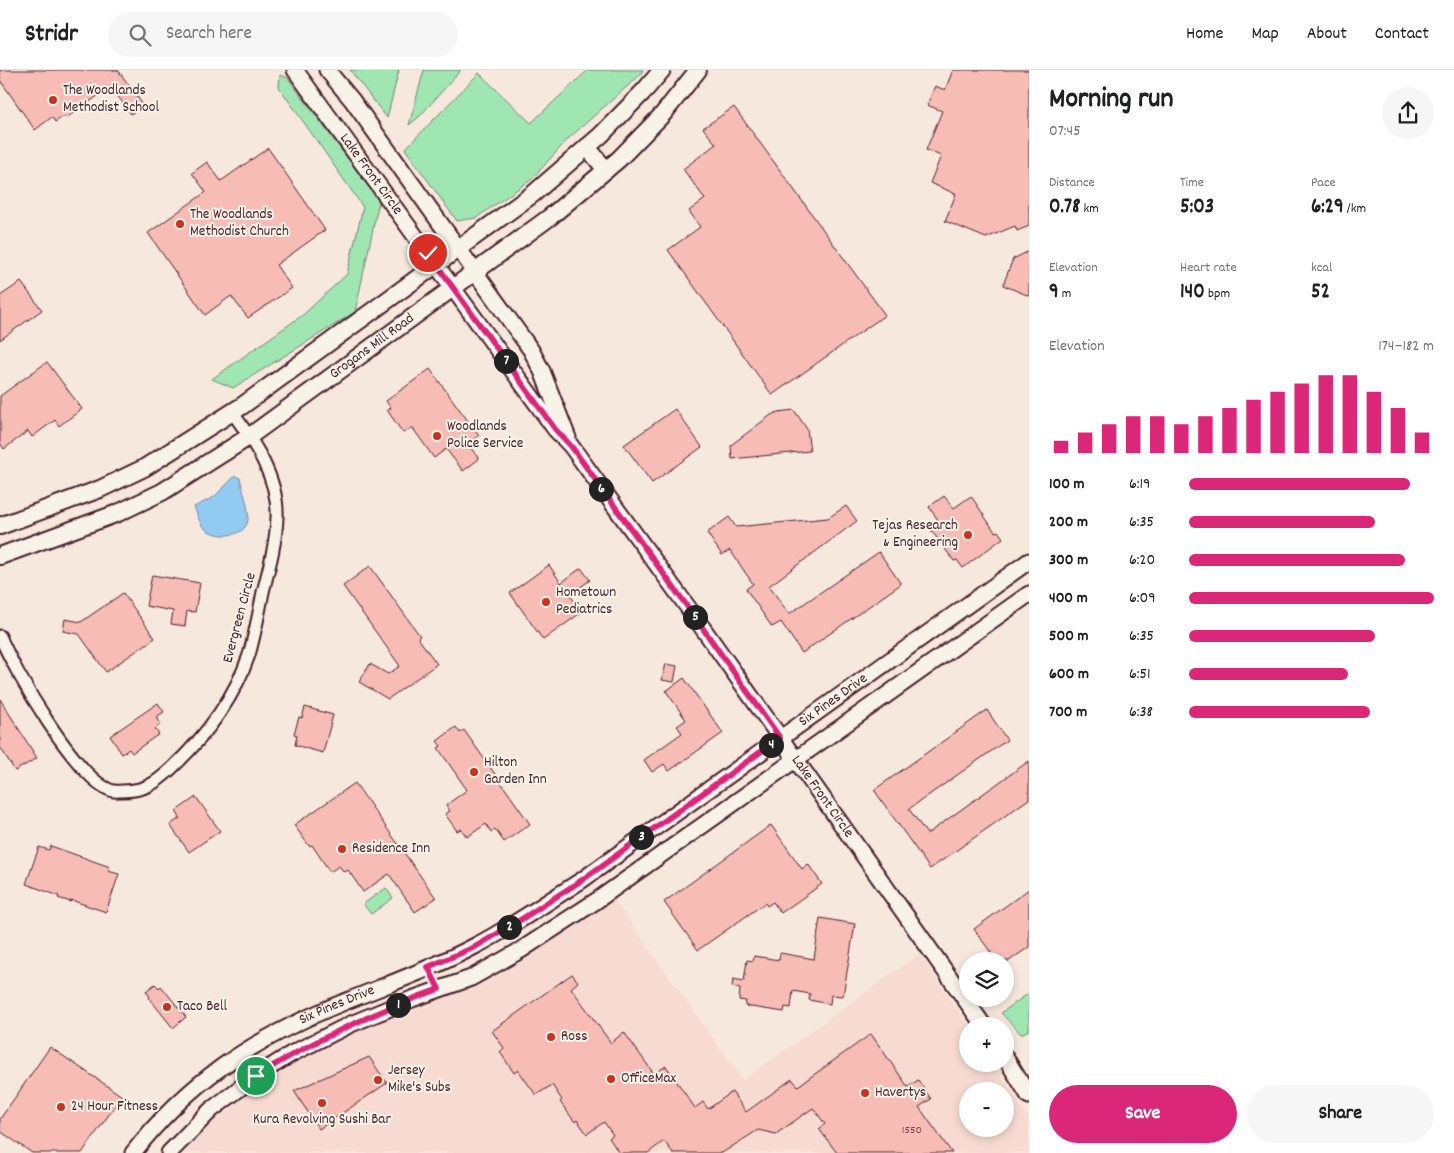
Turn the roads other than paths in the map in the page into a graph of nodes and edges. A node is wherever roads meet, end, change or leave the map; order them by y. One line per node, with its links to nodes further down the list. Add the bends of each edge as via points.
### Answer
1 (295, 70): 8 (street, Lake Front Circle)
2 (327, 70): 7 (street, Lake Front Circle)
3 (662, 70): 5 (main road, Grogans Mill Road)
4 (698, 70): 6 (main road, Grogans Mill Road, via 663,114)
5 (587, 147): 6 (main road); 7 (main road, Grogans Mill Road, via 533,194)
6 (606, 170): 9 (main road, Grogans Mill Road, via 550,217)
7 (457, 248): 8 (main road, Grogans Mill Road); 9 (street, Lake Front Circle)
8 (435, 264): 10 (street, Lake Front Circle); 11 (main road, Grogans Mill Road)
9 (475, 272): 10 (main road, Grogans Mill Road); 13 (street, Lake Front Circle, via 537,360)
10 (453, 287): 12 (main road, Grogans Mill Road); 13 (street, Lake Front Circle, via 555,429)
11 (232, 412): 12 (street, Evergreen Circle); 14 (main road, Grogans Mill Road, via 144,468 100,489)
12 (250, 436): 15 (main road, Grogans Mill Road, via 162,492); 18 (street, Evergreen Circle, via 273,483 277,517 273,553 249,655 220,714 156,783 135,791 111,791 92,779 30,694)
13 (571, 446): 19 (street, Lake Front Circle)
14 (0, 526)
15 (0, 556)
16 (1029, 561): 19 (street, Six Pines Drive)
17 (1029, 594): 20 (street, Six Pines Drive)
18 (0, 636)
19 (780, 738): 20 (street, Lake Front Circle); 21 (street, Six Pines Drive)
20 (794, 759): 22 (street, Six Pines Drive); 25 (street, Lake Front Circle)
21 (582, 880): 22 (street); 23 (street, Six Pines Drive, via 475,947)
22 (596, 901): 24 (street, Six Pines Drive, via 471,978)
23 (428, 967): 24 (street); 26 (street, Six Pines Drive, via 330,1007)
24 (439, 989): 28 (street, Six Pines Drive, via 351,1024)
25 (978, 1017)
26 (242, 1052): 28 (street); 30 (street, Six Pines Drive, via 191,1090 148,1133)
27 (1014, 1072): 29 (street)
28 (256, 1076): 31 (street, Six Pines Drive, via 211,1110)
29 (1029, 1096)
30 (133, 1153)
31 (169, 1153)

